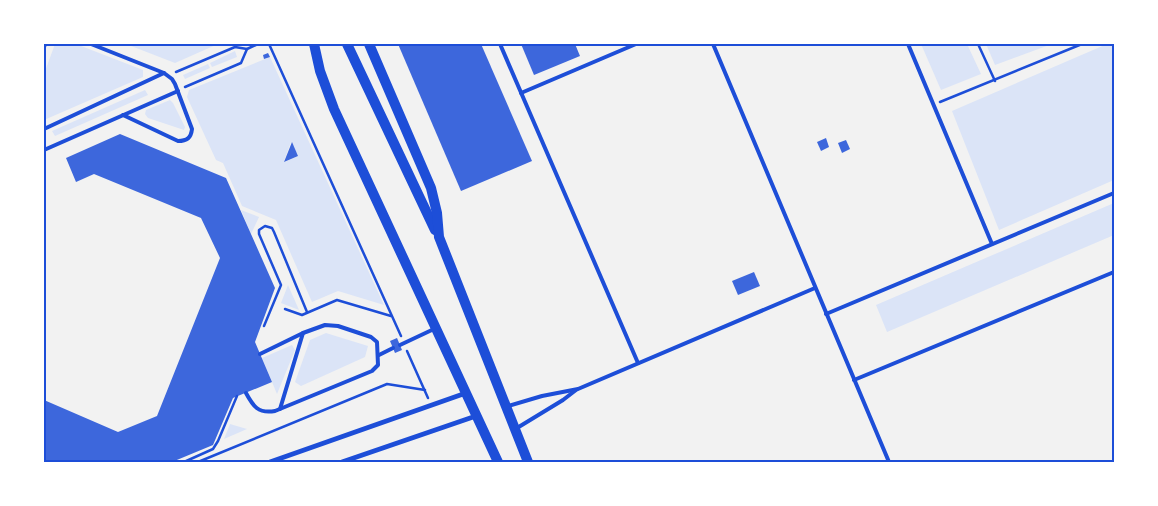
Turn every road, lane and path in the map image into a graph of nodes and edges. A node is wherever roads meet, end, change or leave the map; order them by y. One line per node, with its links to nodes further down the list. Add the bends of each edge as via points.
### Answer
1 (91, 44): 16 (lane)
2 (258, 44): 14 (path)
3 (268, 44): 33 (path)
4 (306, 44): 13 (main road)
5 (347, 44): 26 (main road)
6 (369, 44): 26 (main road, via 432,188)
7 (500, 44): 20 (lane)
8 (636, 44): 20 (lane)
9 (713, 44): 29 (lane)
10 (908, 44): 21 (lane)
11 (978, 44): 17 (path)
12 (1082, 44): 17 (path)
13 (315, 48): 35 (main road, via 334,108)
14 (247, 49): 15 (path, via 235,47); 18 (path, via 241,63)
15 (180, 70)
16 (164, 73): 19 (lane, via 172,79); 23 (lane)
17 (995, 80): 21 (path)
18 (187, 87)
19 (178, 91): 22 (lane); 22 (lane, via 192,129 184,141)
20 (521, 93): 41 (lane)
21 (933, 105): 27 (lane)
22 (124, 115): 24 (lane)
23 (44, 129)
24 (44, 150)
25 (1114, 193): 27 (lane)
26 (439, 237): 49 (main road)
27 (992, 244): 32 (lane)
28 (1114, 272): 42 (lane)
29 (815, 288): 32 (lane); 41 (lane)
30 (285, 309): 31 (path, via 299,315)
31 (307, 312): 33 (path, via 336,300); 34 (path, via 274,232 265,226 259,234 281,285)
32 (826, 314): 42 (lane)
33 (391, 316): 37 (path)
34 (264, 326)
35 (435, 328): 37 (lane); 46 (main road)
36 (303, 333): 39 (lane); 40 (lane, via 325,325 338,326 374,339); 50 (lane)
37 (402, 344): 44 (path)
38 (393, 348): 40 (lane)
39 (260, 354)
40 (378, 355): 50 (lane, via 378,365 372,371)
41 (638, 363): 43 (lane)
42 (854, 380): 59 (lane)
43 (578, 389): 49 (lane); 52 (lane)
44 (424, 390): 48 (path); 54 (path, via 387,384)
45 (246, 393): 50 (lane, via 258,410)
46 (466, 393): 48 (street); 51 (main road)
47 (237, 396): 53 (path, via 213,449)
48 (432, 406): 55 (street)
49 (506, 406): 52 (main road)
50 (280, 410)
51 (477, 416): 56 (street); 57 (main road)
52 (516, 429): 58 (main road)
53 (184, 462)
54 (198, 462)
55 (270, 462)
56 (342, 462)
57 (498, 462)
58 (528, 462)
59 (889, 462)

